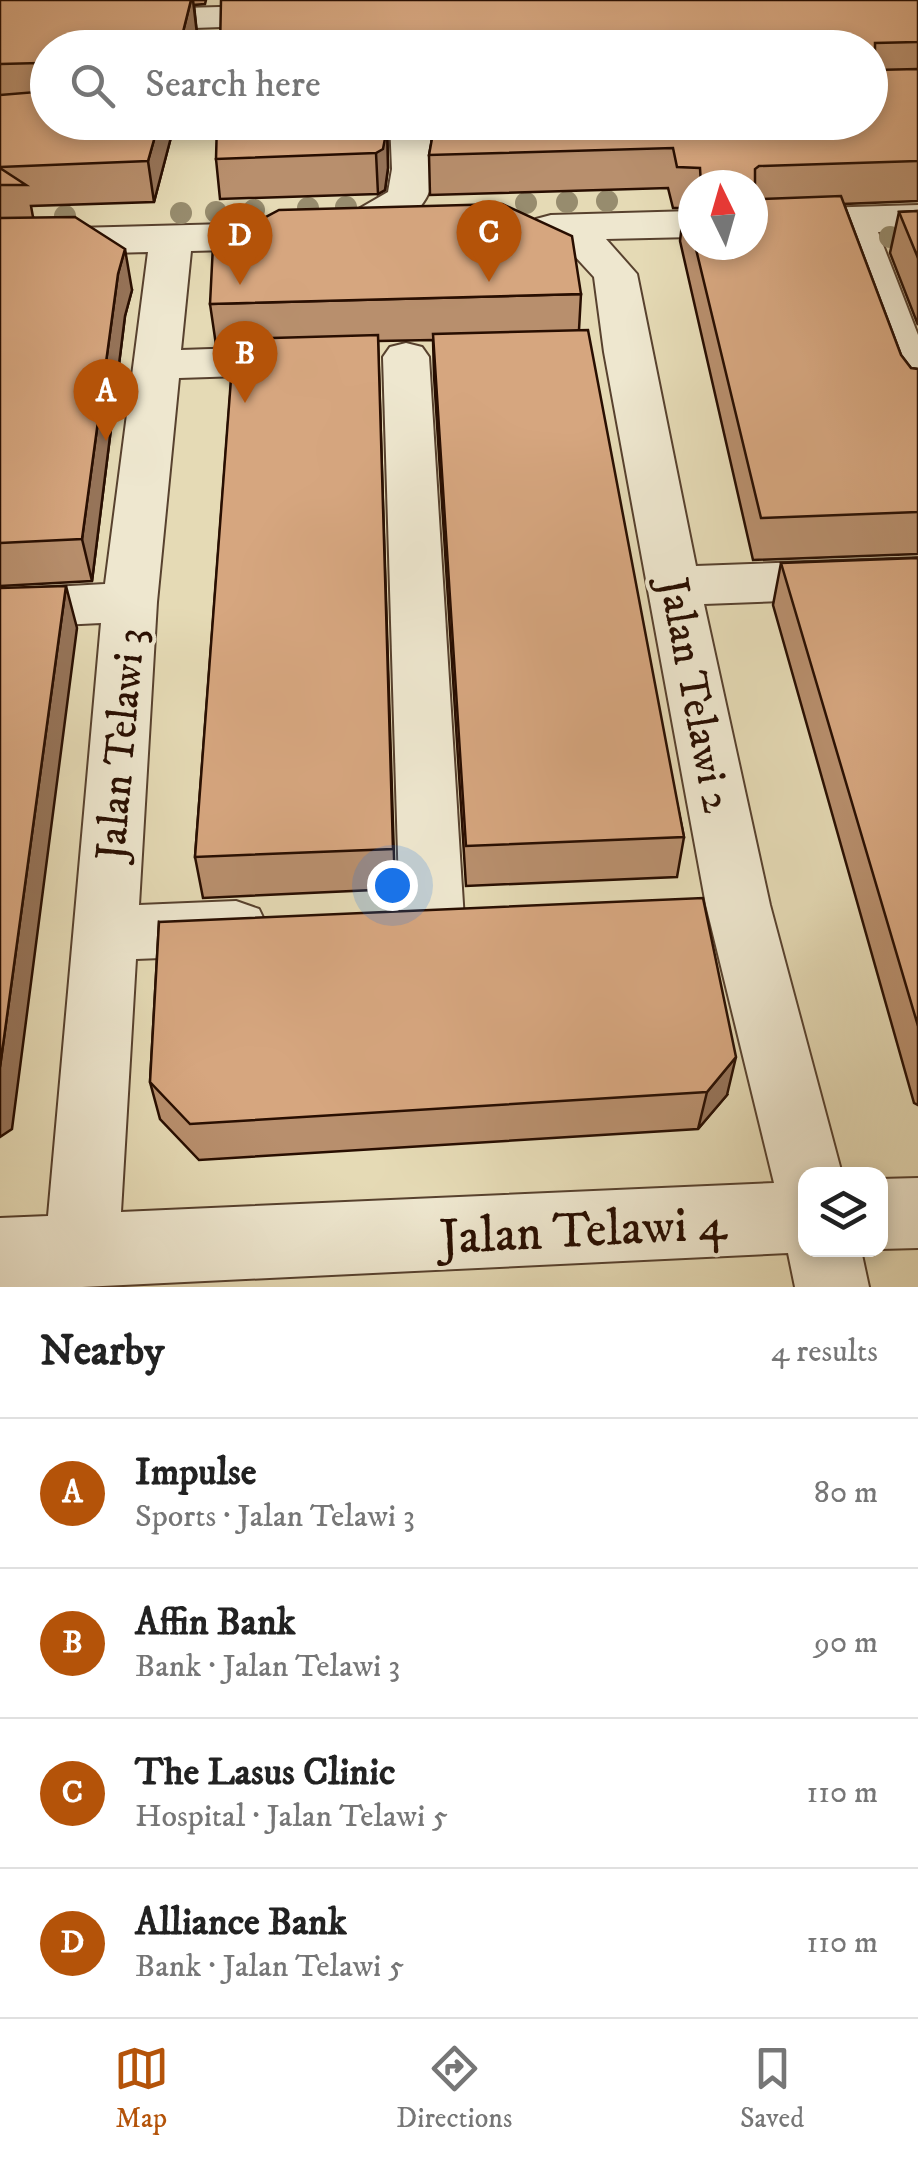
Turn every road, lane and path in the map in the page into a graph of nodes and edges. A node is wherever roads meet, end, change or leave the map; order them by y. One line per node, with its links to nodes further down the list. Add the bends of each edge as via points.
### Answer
1 (245, 8): 2 (street); 3 (street)
2 (321, 15)
3 (0, 24)
4 (410, 140): 12 (street, via 414,186 398,208)
5 (918, 218): 6 (street)
6 (852, 220): 7 (street); 16 (street)
7 (768, 223)
8 (678, 224): 9 (street)
9 (572, 228): 10 (street); 18 (street, Jalan Telawi 2, via 615,274 609,352)
10 (515, 229)
11 (421, 232): 12 (street)
12 (346, 234): 13 (street)
13 (171, 239): 14 (street); 15 (street, Jalan Telawi 3)
14 (0, 243)
15 (155, 365): 19 (street, Jalan Telawi 3); 21 (street, via 391,357)
16 (918, 394)
17 (918, 577): 18 (street)
18 (676, 586): 24 (street, Jalan Telawi 2, via 709,907)
19 (130, 602): 20 (street); 23 (street, Jalan Telawi 3)
20 (0, 609)
21 (432, 920)
22 (297, 926): 23 (street)
23 (104, 934): 28 (street, Jalan Telawi 3)
24 (803, 1167)
25 (918, 1213): 26 (street)
26 (888, 1214)
27 (798, 1218): 31 (street, Jalan Telawi 4)
28 (82, 1251): 29 (street, Jalan Telawi 4); 31 (street, Jalan Telawi 4)
29 (0, 1254)
30 (826, 1257): 34 (street)
31 (169, 1267)
32 (0, 1280): 33 (street)
33 (20, 1287)
34 (832, 1287)

